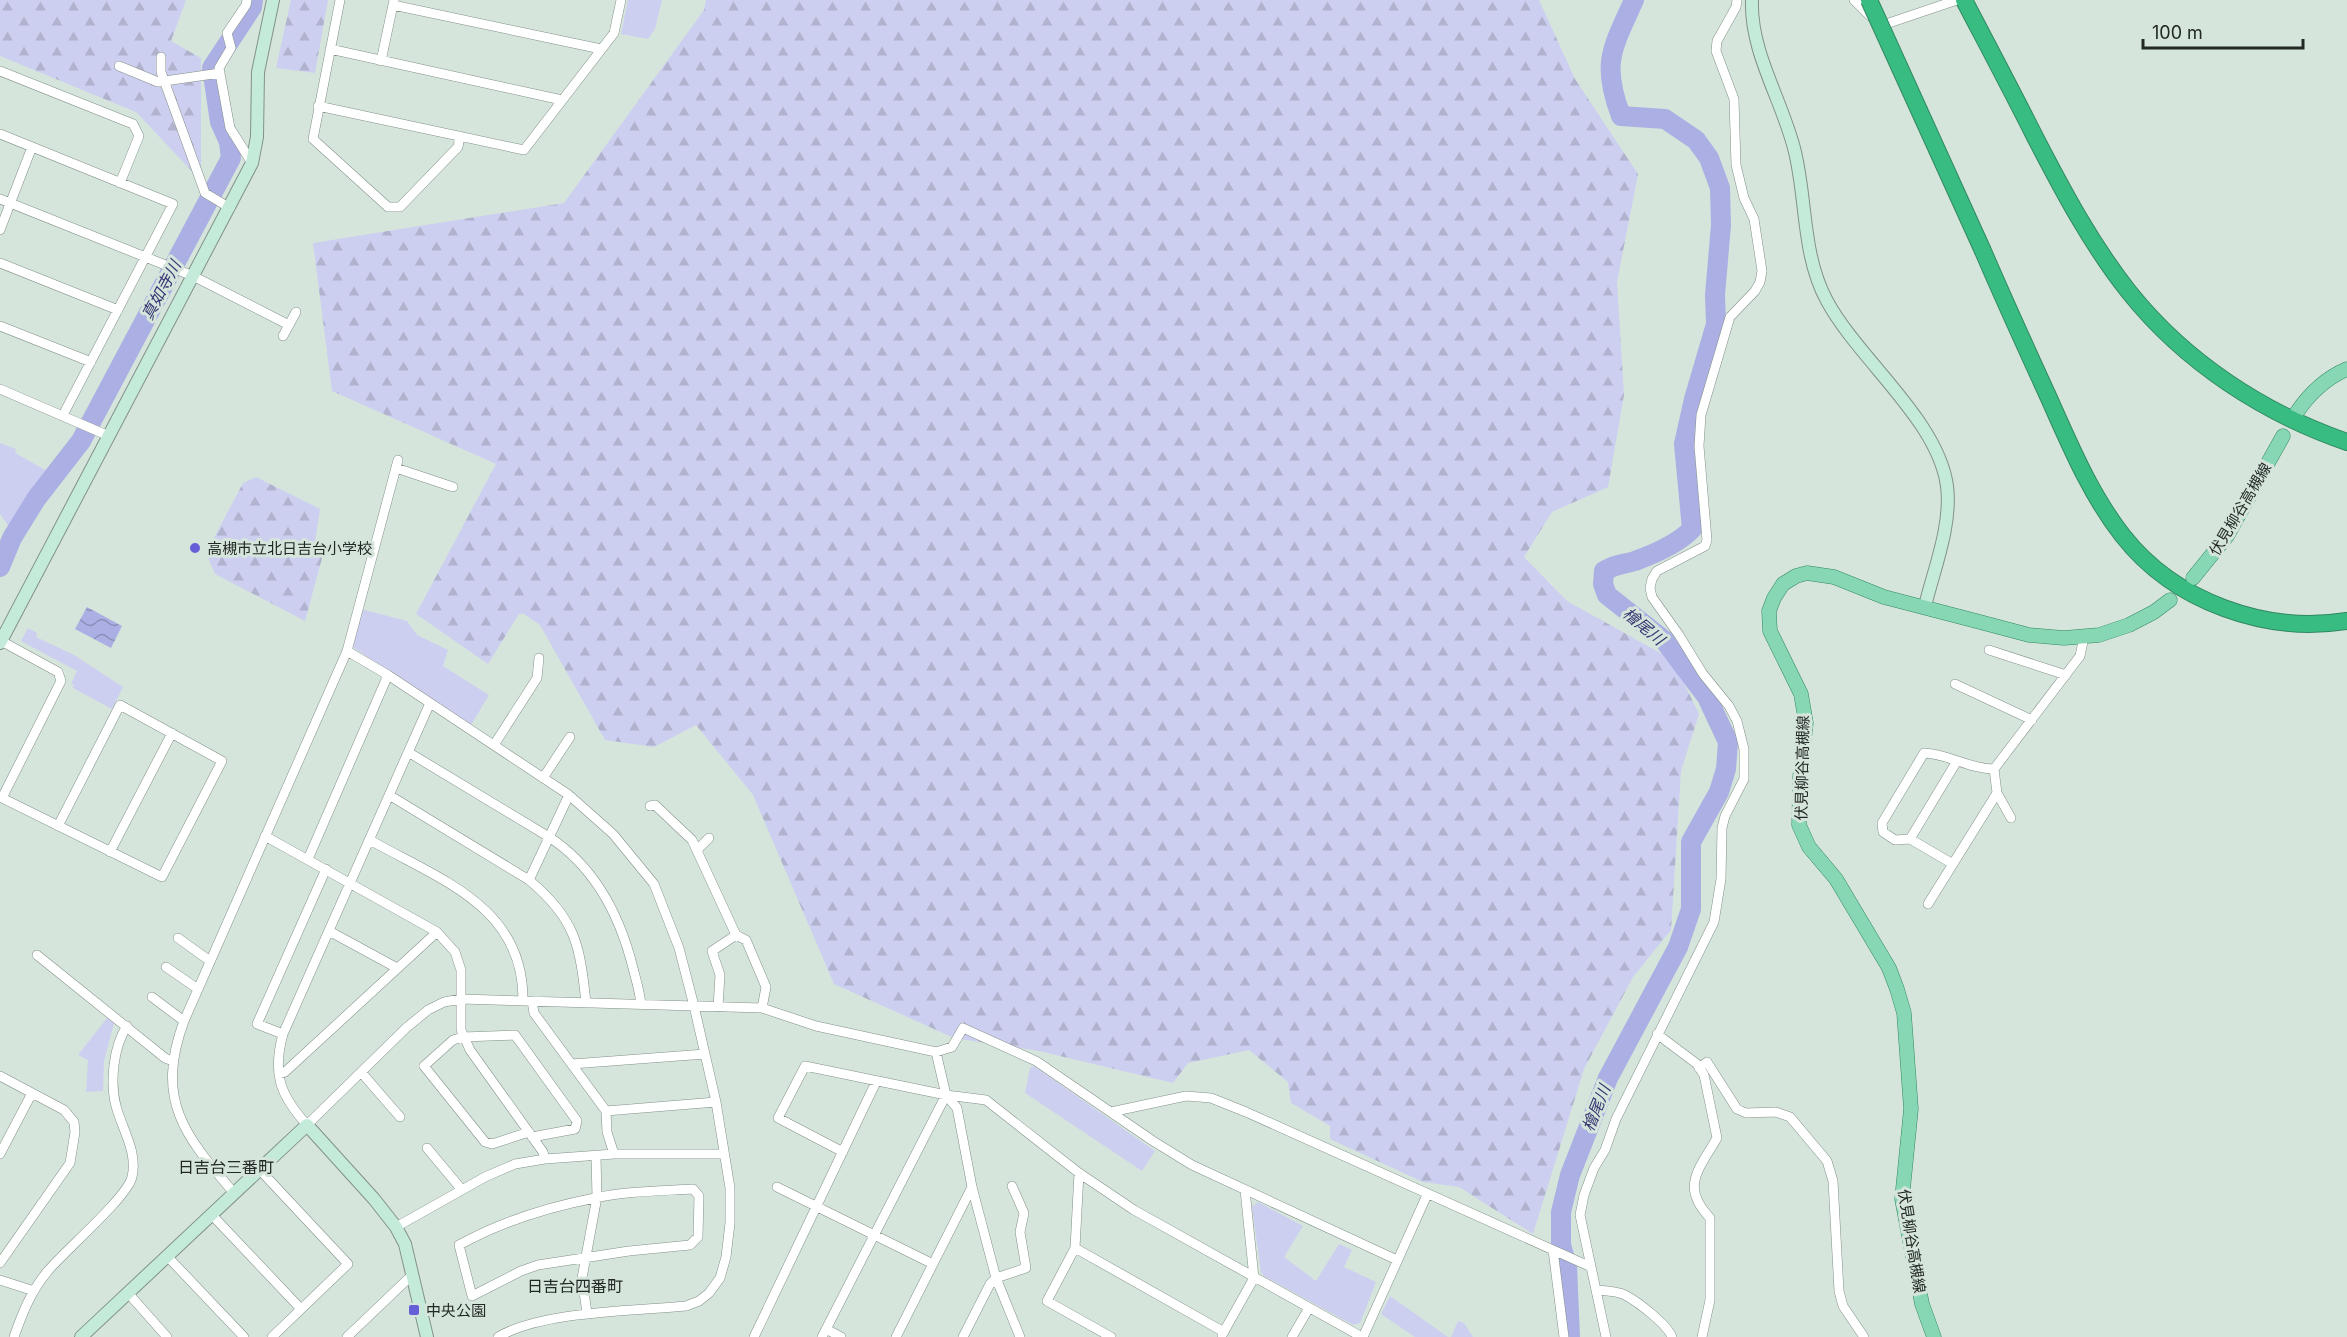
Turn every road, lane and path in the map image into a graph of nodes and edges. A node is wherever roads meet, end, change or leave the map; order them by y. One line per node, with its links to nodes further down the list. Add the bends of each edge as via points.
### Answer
1 (247, 0): 18 (street, via 227,33 231,48)
2 (273, 0): 25 (street, via 258,72 257,137)
3 (340, 0): 12 (street)
4 (621, 0): 13 (street, via 614,33)
5 (1737, 0): 108 (street, via 1716,51 1734,99 1736,165 1743,198 1754,219 1762,271 1755,291 1731,317 1701,415 1705,546 1657,571 1650,588 1703,675 1737,721 1744,748 1744,778 1722,828 1721,879 1714,922)
6 (1752, 0): 50 (street, via 1755,34 1796,155 1810,259 1818,283 1845,329 1911,413 1941,462 1947,487 1946,512)
7 (1854, 0): 9 (street, via 1870,16 1886,24)
8 (1869, 0): 51 (highway, bridge, via 2090,486 2124,537 2142,557 2185,589 2219,606 2247,616 2292,624)
9 (1957, 0)
10 (1964, 0): 46 (highway, via 2074,212 2130,294 2194,358 2229,384 2296,422)
11 (393, 3): 13 (street); 15 (street)
12 (330, 49): 15 (street); 21 (street)
13 (602, 49): 20 (street)
14 (161, 57): 19 (street)
15 (381, 60): 20 (street)
16 (119, 66): 19 (street, via 158,82)
17 (0, 71): 26 (street, via 133,123 139,136)
18 (220, 73): 19 (street); 25 (street, via 230,128)
19 (165, 81): 29 (street, via 205,193)
20 (562, 100): 23 (street, via 524,150)
21 (318, 106): 23 (street); 23 (street, via 313,139 388,207 400,207 458,147)
22 (0, 134): 24 (street)
23 (460, 136)
24 (32, 147): 26 (street); 28 (street)
25 (252, 164): 29 (street)
26 (120, 183): 31 (street, via 173,204)
27 (0, 199): 28 (street)
28 (10, 203): 30 (street); 31 (street)
29 (230, 208): 33 (street)
30 (0, 230)
31 (145, 257): 33 (street); 34 (street)
32 (0, 263): 34 (street)
33 (193, 276): 36 (street); 44 (street)
34 (118, 310): 39 (street)
35 (296, 312): 36 (street)
36 (289, 325): 38 (street)
37 (0, 326): 39 (street)
38 (283, 336)
39 (91, 362): 43 (street)
40 (2347, 369): 42 (main road, via 2323,383)
41 (0, 389): 43 (street)
42 (2297, 411)
43 (63, 415): 44 (street)
44 (109, 436): 53 (street)
45 (2283, 436): 48 (main road, 伏見柳谷高槻線, via 2227,536)
46 (2347, 442)
47 (453, 487): 55 (street, via 397,464)
48 (2193, 578)
49 (2170, 600): 52 (main road, 伏見柳谷高槻線, via 2129,625)
50 (1925, 606): 52 (main road, 伏見柳谷高槻線, via 2029,635); 189 (main road, 伏見柳谷高槻線, via 1884,597 1834,577 1808,573 1783,584 1769,612 1770,631 1800,694 1806,723 1799,825 1809,847 1836,879 1883,959 1898,989 1904,1013 1911,1109 1902,1199 1922,1304)
51 (2347, 621)
52 (2084, 637): 58 (street, via 2080,656)
53 (1, 642): 74 (street, via 58,672 61,681 2,798)
54 (1989, 650): 58 (street)
55 (347, 651): 57 (street); 75 (street)
56 (539, 658): 64 (street, via 537,678)
57 (388, 675): 60 (street); 82 (street)
58 (2066, 675): 61 (street)
59 (1955, 684): 61 (street)
60 (430, 703): 64 (street); 65 (street)
61 (2032, 720): 67 (street)
62 (172, 734): 74 (street, via 120,705); 81 (street); 81 (street, via 222,761 168,867 162,877)
63 (570, 737): 68 (street)
64 (494, 745): 68 (street)
65 (408, 752): 70 (street); 76 (street)
66 (1957, 761): 67 (street); 78 (street); 78 (street, via 1937,753 1924,753 1882,823 1883,832 1895,840)
67 (1994, 769): 69 (street)
68 (543, 778): 71 (street)
69 (1997, 793): 73 (street); 83 (street)
70 (389, 795): 79 (street); 85 (street)
71 (569, 795): 76 (street); 102 (street, via 613,834 654,884 679,948)
72 (650, 806): 80 (street, via 656,805 692,840)
73 (2011, 818)
74 (58, 826): 81 (street)
75 (265, 836): 82 (street); 93 (street)
76 (549, 837): 85 (street); 101 (street, via 591,876 618,919)
77 (709, 837): 80 (street)
78 (1910, 839): 83 (street)
79 (370, 840): 86 (street); 99 (street, via 467,894 487,910 516,952)
80 (696, 850): 90 (street)
81 (110, 852)
82 (308, 859): 84 (street)
83 (1953, 864): 87 (street)
84 (326, 869): 86 (street); 107 (street, via 257,1024)
85 (529, 880): 100 (street, via 562,913 572,933 581,957)
86 (351, 882): 88 (street); 89 (street)
87 (1928, 904)
88 (330, 931): 95 (street); 107 (street)
89 (437, 932): 95 (street); 98 (street, via 455,952)
90 (736, 935): 103 (street, via 712,951 720,975); 104 (street, via 746,940 766,987)
91 (178, 938): 93 (street)
92 (37, 955): 106 (street)
93 (210, 961): 96 (street)
94 (166, 967): 96 (street)
95 (397, 968): 116 (street)
96 (198, 989): 105 (street)
97 (152, 998): 105 (street)
98 (461, 999): 99 (street); 109 (street); 115 (street, via 428,1010)
99 (528, 1001): 100 (street); 113 (street)
100 (586, 1003): 101 (street)
101 (641, 1005): 102 (street)
102 (694, 1006): 103 (street); 111 (street)
103 (718, 1007): 104 (street)
104 (762, 1008): 110 (street, via 816,1026)
105 (184, 1021): 112 (street)
106 (127, 1026): 112 (street); 161 (street, via 116,1053 113,1088 130,1146 132,1178)
107 (283, 1034): 116 (street)
108 (1658, 1034): 114 (street); 155 (street, via 1584,1195 1581,1223)
109 (464, 1037): 126 (street); 126 (street, via 453,1040 424,1066 484,1142 492,1144); 126 (street, via 515,1035 577,1121 575,1129)
110 (936, 1052): 120 (street); 123 (street, via 952,1047 963,1028 1036,1061)
111 (705, 1054): 113 (street); 121 (street)
112 (172, 1061): 141 (street, via 174,1097 187,1133)
113 (572, 1064): 122 (street)
114 (1699, 1068): 187 (street, via 1704,1075 1717,1137 1694,1177 1696,1200 1710,1218 1710,1300); 188 (street, via 1707,1062 1737,1109 1790,1117 1827,1161 1833,1181 1839,1291 1843,1306)
115 (361, 1072): 124 (street); 125 (street)
116 (279, 1074): 125 (street, via 288,1105)
117 (0, 1076): 119 (street)
118 (876, 1082): 120 (street); 128 (street); 128 (street, via 806,1066 777,1117)
119 (32, 1093): 129 (street); 153 (street, via 70,1115 74,1148 70,1163)
120 (946, 1095): 135 (street, via 986,1100); 137 (street, via 957,1108); 147 (street)
121 (716, 1102): 122 (street); 131 (street)
122 (606, 1110): 130 (street)
123 (1111, 1112): 140 (street, via 1192,1165); 142 (street, via 1185,1095 1210,1098)
124 (400, 1117)
125 (306, 1125): 134 (street); 146 (street)
126 (530, 1135): 133 (street)
127 (427, 1148): 138 (street)
128 (843, 1152): 144 (street)
129 (0, 1154)
130 (614, 1154): 131 (street); 132 (street)
131 (724, 1154): 165 (street, via 730,1188 730,1223 720,1278 709,1293 686,1306)
132 (596, 1156): 133 (street); 143 (street)
133 (545, 1159): 138 (street, via 515,1164)
134 (259, 1169): 141 (street); 164 (street, via 348,1264)
135 (1079, 1173): 148 (street); 158 (street, via 1134,1210)
136 (777, 1187): 144 (street)
137 (972, 1187): 154 (street); 157 (street)
138 (462, 1190): 146 (street)
139 (1018, 1190): 157 (street, via 1024,1213 1020,1232 1026,1268)
140 (1245, 1190): 152 (street); 158 (street)
141 (234, 1193): 145 (street)
142 (1426, 1195): 149 (street); 152 (street)
143 (597, 1197): 151 (street); 151 (street, via 693,1189 699,1196 698,1237 690,1245); 151 (street, via 490,1228 459,1245 472,1296 521,1270)
144 (817, 1208): 147 (street); 176 (street)
145 (211, 1214): 150 (street); 164 (street)
146 (396, 1227): 156 (street, via 405,1244)
147 (874, 1236): 154 (street); 166 (street)
148 (1075, 1248): 167 (street); 181 (street, via 1047,1301)
149 (1553, 1250): 155 (street); 184 (street)
150 (167, 1256): 162 (street); 171 (street)
151 (586, 1257): 165 (street, via 582,1278)
152 (1397, 1260): 183 (street)
153 (0, 1263)
154 (933, 1264): 178 (street)
155 (1591, 1268): 160 (street)
156 (411, 1276): 173 (street); 174 (street)
157 (996, 1278): 179 (street); 180 (street)
158 (1254, 1278): 163 (street); 167 (street)
159 (0, 1280): 161 (street)
160 (1596, 1290): 185 (street); 186 (street, via 1624,1294 1670,1331)
161 (34, 1291): 168 (street)
162 (128, 1293): 169 (street); 170 (street)
163 (1309, 1308): 182 (street); 183 (street)
164 (301, 1309): 172 (street)
165 (587, 1313): 175 (street, via 544,1321)
166 (824, 1333): 177 (street)
167 (1223, 1334)
168 (14, 1337)
169 (81, 1337)
170 (167, 1337)
171 (244, 1337)
172 (272, 1337)
173 (347, 1337)
174 (427, 1337)
175 (498, 1337)
176 (754, 1337)
177 (841, 1337)
178 (896, 1337)
179 (963, 1337)
180 (1020, 1337)
181 (1111, 1337)
182 (1292, 1337)
183 (1362, 1337)
184 (1564, 1337)
185 (1606, 1337)
186 (1672, 1337)
187 (1702, 1337)
188 (1864, 1337)
189 (1934, 1337)

